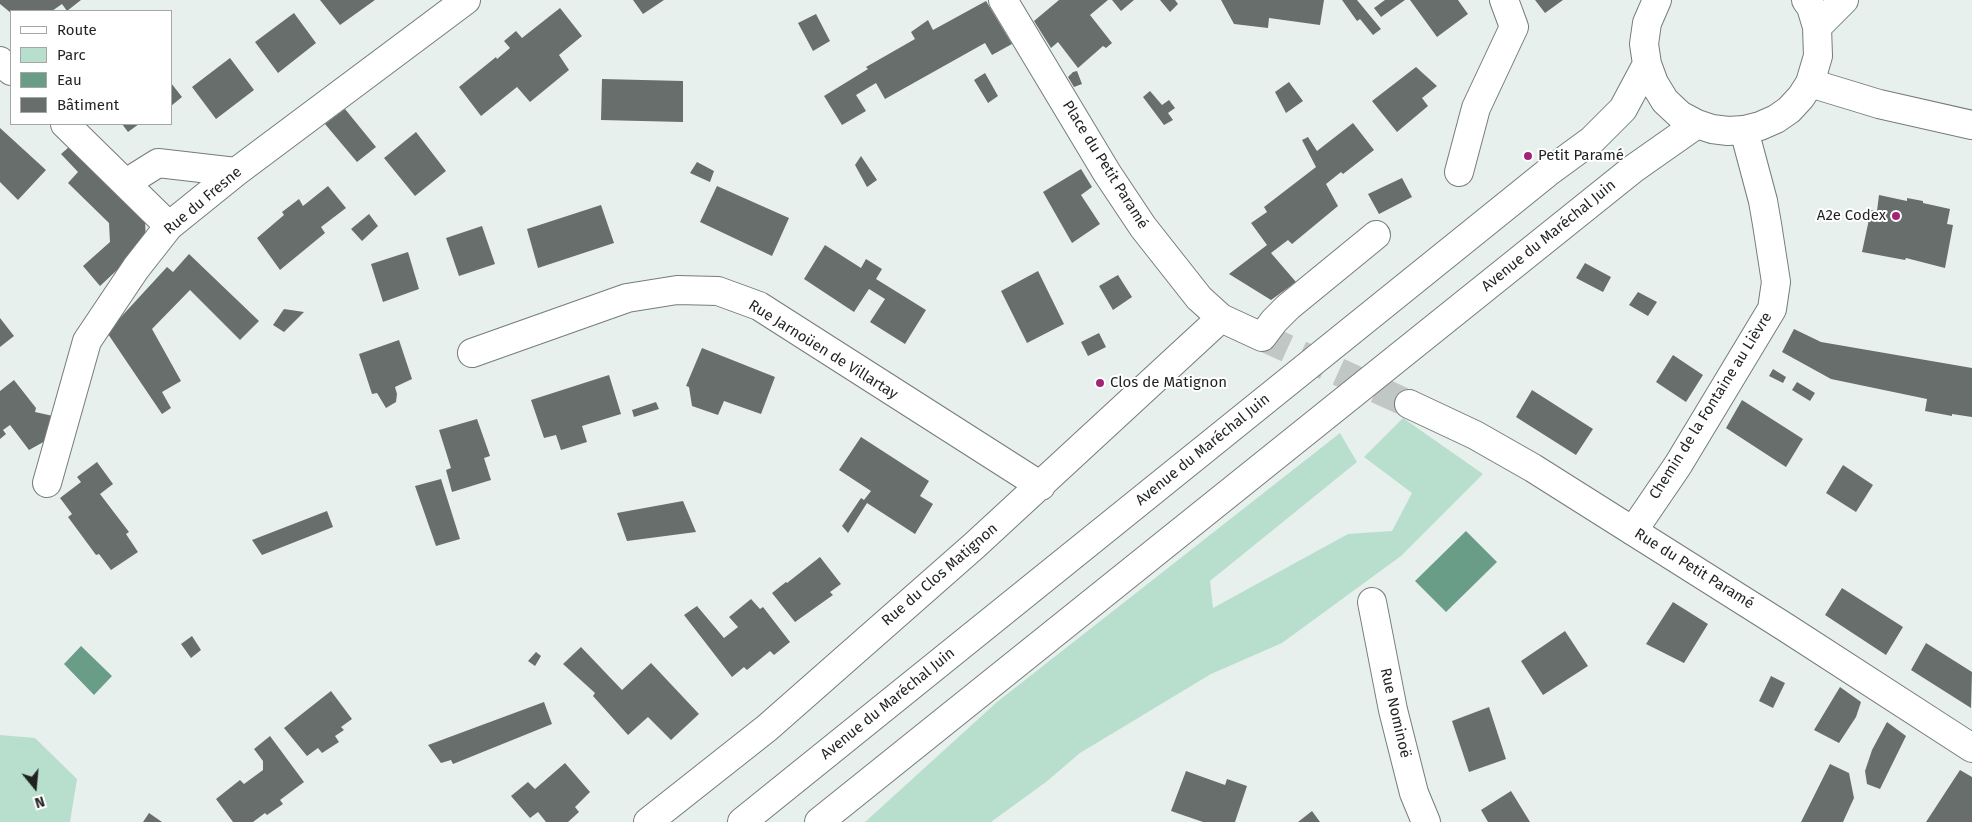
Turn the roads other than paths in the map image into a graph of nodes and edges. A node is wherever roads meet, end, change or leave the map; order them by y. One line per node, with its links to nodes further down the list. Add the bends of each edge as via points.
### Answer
1 (466, 0): 16 (street, Rue du Fresne)
2 (1003, 0): 21 (street, Place du Petit Paramé, via 1143,227 1199,298)
3 (1504, 0): 17 (street, via 1514,27 1476,108)
4 (1657, 0): 9 (street, via 1647,23 1644,44)
5 (1806, 0): 7 (street)
6 (1844, 0): 7 (street)
7 (1817, 27): 11 (street, via 1818,56)
8 (0, 60): 10 (street)
9 (1647, 64): 12 (street, via 1665,101); 30 (street, Avenue du Maréchal Juin, via 1623,109 1592,140 1546,173)
10 (10, 70)
11 (1810, 83): 14 (street, via 1879,104); 15 (street, via 1789,110 1768,123)
12 (1697, 124): 15 (street, via 1712,129); 31 (street, Avenue du Maréchal Juin, via 1625,175)
13 (66, 125): 18 (street)
14 (1972, 126)
15 (1744, 130): 26 (street, Chemin de la Fontaine au Lièvre, via 1767,224 1776,282 1772,309 1678,465)
16 (236, 172): 18 (street, via 158,163); 19 (street, Rue du Fresne)
17 (1458, 172)
18 (126, 183): 19 (street)
19 (169, 226): 24 (street, Rue du Fresne, via 87,341)
20 (1376, 235): 21 (street, via 1288,307 1262,337)
21 (1222, 318): 25 (street, Rue du Clos Matignon)
22 (472, 353): 25 (street, Rue Jarnoüen de Villartay, via 627,298 677,290 718,291 758,306)
23 (1409, 404): 26 (street, Rue du Petit Paramé, via 1475,435)
24 (47, 483)
25 (1041, 486): 29 (street, Rue du Clos Matignon, via 767,728)
26 (1633, 530): 28 (street, Rue du Petit Paramé)
27 (1372, 602): 32 (street, Rue Nominoë, via 1395,720 1414,793)
28 (1972, 748)
29 (648, 822)
30 (742, 822)
31 (819, 822)
32 (1426, 822)

